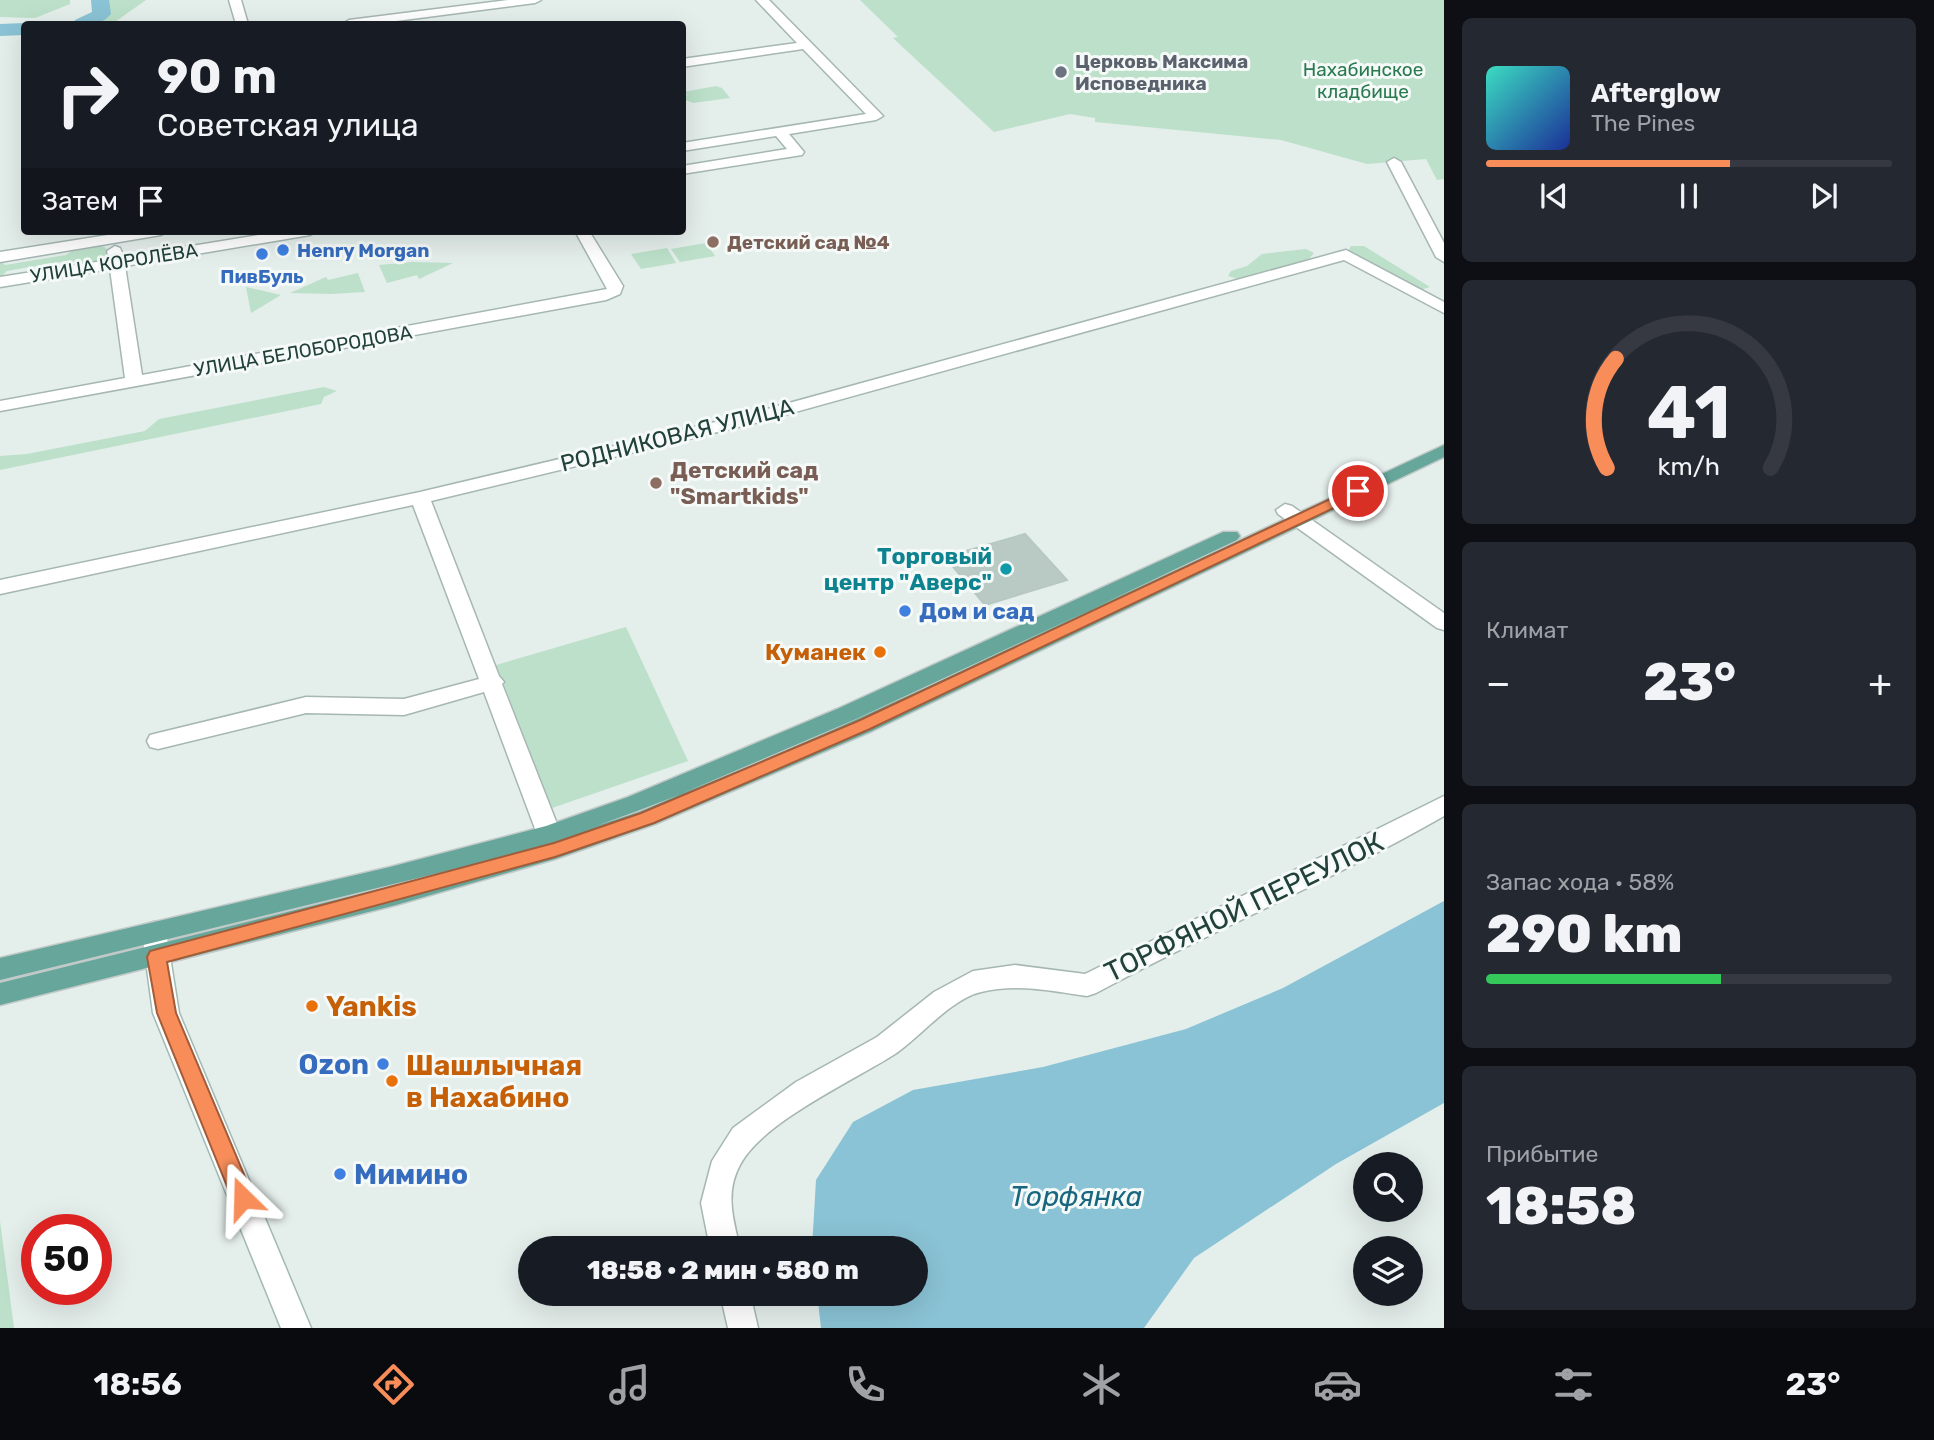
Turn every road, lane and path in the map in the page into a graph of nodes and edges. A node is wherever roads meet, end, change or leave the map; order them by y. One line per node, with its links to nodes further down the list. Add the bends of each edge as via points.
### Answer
1 (234, 0): 7 (street)
2 (428, 0): 6 (street)
3 (535, 0): 6 (street)
4 (762, 0): 10 (street)
5 (382, 7): 8 (street)
6 (438, 19): 9 (street)
7 (241, 21)
8 (389, 21)
9 (406, 21)
10 (802, 41): 11 (street); 12 (street); 13 (street, via 876,116)
11 (686, 54)
12 (686, 62)
13 (780, 132): 14 (street); 16 (street, via 797,152)
14 (686, 146)
15 (1394, 162): 22 (street)
16 (686, 169)
17 (137, 235): 20 (street, УЛИЦА КОРОЛЁВА)
18 (282, 235): 23 (street, УЛИЦА КОРОЛЁВА)
19 (584, 235): 26 (street, УЛИЦА БЕЛОБОРОДОВА, via 615,286 606,295)
20 (113, 239): 21 (street, УЛИЦА КОРОЛЁВА); 23 (street)
21 (0, 257)
22 (1444, 257)
23 (116, 263): 24 (street, УЛИЦА КОРОЛЁВА); 26 (street)
24 (0, 282)
25 (1444, 308): 30 (street, РОДНИКОВАЯ УЛИЦА, via 1346,255 753,418)
26 (134, 381): 27 (street, УЛИЦА БЕЛОБОРОДОВА)
27 (0, 406)
28 (1444, 435): 31 (main road)
29 (1444, 450): 31 (main road)
30 (420, 498): 32 (street, РОДНИКОВАЯ УЛИЦА); 34 (street)
31 (1292, 514): 33 (street); 37 (main road, via 786,741); 38 (main road, via 864,725 647,818 555,850)
32 (0, 587)
33 (1444, 623)
34 (493, 682): 35 (street, via 404,707 306,705); 37 (street)
35 (158, 741)
36 (1444, 805): 41 (street, ТОРФЯНОЙ ПЕРЕУЛОК, via 1087,985 1015,976 973,982 886,1045 806,1091 743,1137 726,1161 715,1203)
37 (549, 834): 38 (main road)
38 (155, 944): 39 (main road); 40 (main road); 43 (street, via 166,1013)
39 (0, 969)
40 (0, 994)
41 (722, 1236)
42 (738, 1306): 44 (street)
43 (296, 1328)
44 (743, 1328)

